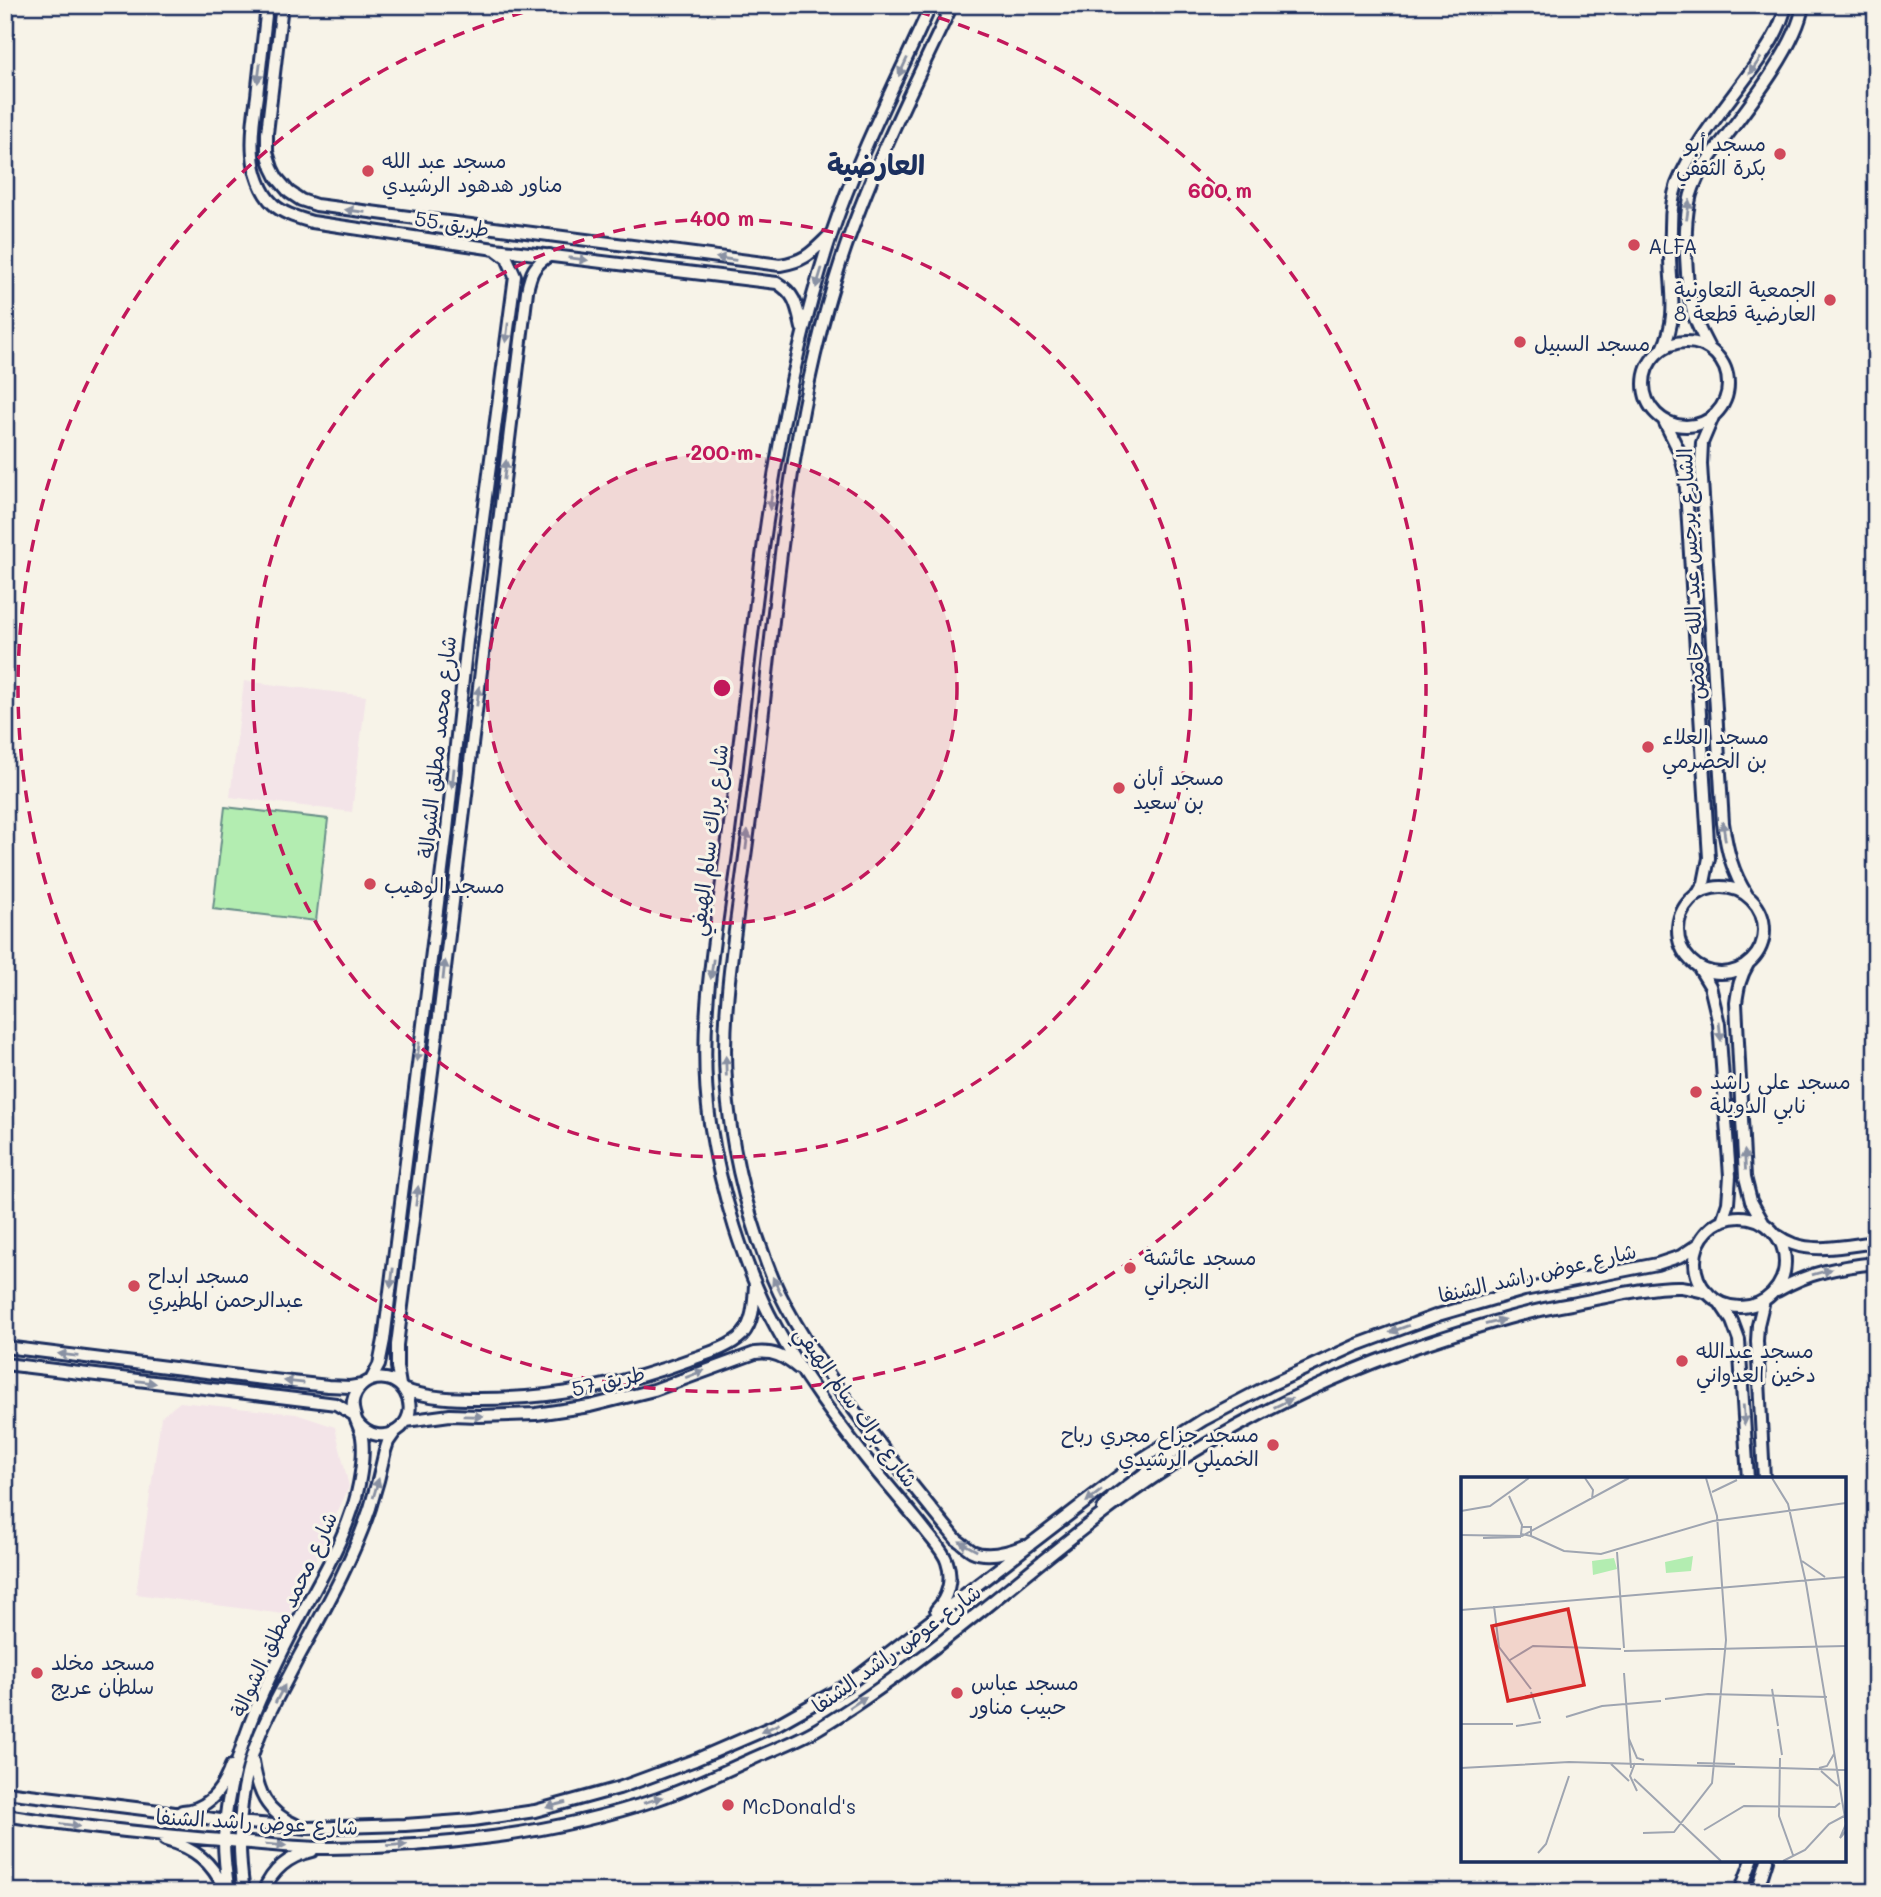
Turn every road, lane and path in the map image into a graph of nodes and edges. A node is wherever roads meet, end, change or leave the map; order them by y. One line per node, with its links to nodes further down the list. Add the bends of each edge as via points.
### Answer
1 (267, 5): 13 (street, طريق 55, one-way to 13, via 253,131 256,173 264,192 272,204 296,218)
2 (282, 5): 11 (street, طريق 55, one-way to 2, via 301,200 289,192 272,168 267,132)
3 (931, 5): 7 (street, شارع براك سالم الهيفي, one-way to 7)
4 (952, 5): 8 (street, شارع براك سالم الهيفي)
5 (1786, 5): 24 (street, one-way to 24, via 1764,52 1690,158 1674,194 1670,259 1674,304)
6 (1803, 5): 23 (street, one-way to 6, via 1690,295 1689,203 1703,167 1773,71 1794,34)
7 (891, 92): 8 (street, via 898,99); 9 (street, شارع براك سالم الهيفي)
8 (908, 99): 10 (street, شارع براك سالم الهيفي)
9 (883, 111): 10 (street, via 893,113); 14 (street, شارع براك سالم الهيفي)
10 (898, 122): 28 (street, شارع براك سالم الهيفي, via 858,215 831,295 796,450)
11 (382, 215): 12 (street, طريق 55); 13 (street, via 386,222)
12 (401, 218): 15 (street); 18 (street, طريق 55, one-way to 12)
13 (381, 232): 15 (street, طريق 55)
14 (832, 233): 18 (street, طريق 55, via 804,259); 22 (street, شارع براك سالم الهيفي, one-way to 22)
15 (399, 234): 16 (street, طريق 55)
16 (495, 249): 17 (street, طريق 55); 20 (street, شارع محمد مطلق الشوالة, via 512,267)
17 (551, 256): 19 (street, طريق 55, one-way to 19); 21 (street, شارع محمد مطلق الشوالة, via 533,270)
18 (764, 264): 19 (street, via 769,270)
19 (762, 282): 22 (street, طريق 55, via 789,290)
20 (513, 289): 21 (street, via 521,284); 31 (street, شارع محمد مطلق الشوالة, one-way to 31)
21 (527, 291): 32 (street, شارع محمد مطلق الشوالة, one-way to 21)
22 (803, 330): 27 (street, شارع براك سالم الهيفي, one-way to 27, via 779,439)
23 (1709, 348): 24 (street, via 1685,341); 25 (street, via 1726,368 1729,384 1725,401)
24 (1662, 349): 26 (street, via 1650,362 1644,387 1649,404)
25 (1713, 417): 26 (street, via 1692,426); 38 (street, الشارع برجس عبد الله حامض, one-way to 25, via 1736,879 1723,823 1701,464 1702,443)
26 (1663, 419): 37 (street, الشارع برجس عبد الله حامض, via 1685,474 1709,858)
27 (767, 526): 28 (street, via 776,530); 29 (street, شارع براك سالم الهيفي)
28 (786, 526): 30 (street, شارع براك سالم الهيفي)
29 (764, 544): 30 (street, via 773,540); 35 (street, شارع براك سالم الهيفي)
30 (783, 546): 36 (street, شارع براك سالم الهيفي, one-way to 30)
31 (476, 575): 32 (street, via 483,582); 34 (street, شارع محمد مطلق الشوالة)
32 (492, 579): 33 (street, شارع محمد مطلق الشوالة)
33 (489, 604): 34 (street, via 481,597); 44 (street, شارع محمد مطلق الشوالة, one-way to 33)
34 (472, 606): 43 (street, شارع محمد مطلق الشوالة, one-way to 43)
35 (724, 874): 36 (street); 39 (street, شارع براك سالم الهيفي)
36 (743, 879): 40 (street, شارع براك سالم الهيفي)
37 (1699, 892): 38 (street, via 1723,886); 42 (street, via 1684,907 1678,928 1682,950)
38 (1747, 895): 41 (street, via 1764,924 1761,947)
39 (716, 939): 40 (street, via 726,933); 53 (street, شارع براك سالم الهيفي, one-way to 53, via 706,1014 710,1124 732,1220)
40 (734, 940): 74 (street, شارع براك سالم الهيفي, one-way to 40, via 804,1338 760,1245 737,1163 726,1084)
41 (1749, 964): 42 (street, via 1719,974); 48 (street, one-way to 41, via 1745,1177 1736,1003)
42 (1699, 968): 47 (street, one-way to 47, via 1710,986 1719,1024 1730,1176)
43 (425, 997): 44 (street, via 432,1004); 45 (street, شارع محمد مطلق الشوالة)
44 (441, 1000): 46 (street, شارع محمد مطلق الشوالة)
45 (422, 1026): 46 (street, via 430,1019); 62 (street, شارع محمد مطلق الشوالة, one-way to 62, via 384,1339 379,1365)
46 (437, 1028): 63 (street, شارع محمد مطلق الشوالة, one-way to 46, via 397,1345)
47 (1722, 1221): 48 (street, via 1742,1217); 51 (street)
48 (1764, 1224): 49 (street)
49 (1778, 1236): 50 (street, via 1805,1247); 55 (street, via 1784,1269)
50 (1876, 1242)
51 (1699, 1244): 54 (street, via 1695,1266); 71 (street, شارع عوض راشد الشنفا, one-way to 71, via 1657,1264 1524,1290 1357,1345 1270,1385)
52 (1876, 1263): 55 (street, one-way to 52, via 1791,1282 1826,1270)
53 (755, 1281): 59 (street, شارع براك سالم الهيفي); 64 (street, طريق 57, via 749,1322 735,1341 672,1366)
54 (1707, 1293): 56 (street); 77 (street, شارع عوض راشد الشنفا, one-way to 54, via 1199,1449 1327,1381 1395,1353 1548,1308 1664,1288)
55 (1768, 1297): 56 (street, via 1746,1307); 73 (street, via 1757,1340)
56 (1720, 1303): 72 (street, one-way to 72, via 1739,1340)
57 (5, 1347): 60 (street, one-way to 57)
58 (5, 1364): 65 (street, one-way to 65)
59 (806, 1375): 67 (street, طريق 57, one-way to 59, via 654,1390 755,1353 779,1354); 75 (street, شارع براك سالم الهيفي)
60 (255, 1378): 61 (street); 65 (street, via 257,1388)
61 (272, 1380): 62 (street, one-way to 61, via 349,1387); 66 (street, via 267,1389)
62 (367, 1383): 63 (street, via 386,1378); 68 (street, via 354,1397)
63 (402, 1388): 64 (street, طريق 57, via 441,1398 495,1399); 69 (street, via 410,1406)
64 (585, 1388): 67 (street)
65 (252, 1394): 66 (street)
66 (270, 1396): 68 (street, via 336,1405)
67 (590, 1406): 69 (street, طريق 57, one-way to 67)
68 (355, 1419): 70 (street, via 374,1435); 76 (street, شارع محمد مطلق الشوالة, via 363,1446)
69 (406, 1422): 70 (street)
70 (395, 1432): 79 (street, شارع محمد مطلق الشوالة, one-way to 70, via 370,1509 385,1451)
71 (1171, 1440): 77 (street, via 1177,1442 1177,1449 1113,1497); 78 (street, شارع عوض راشد الشنفا, one-way to 78)
72 (1748, 1477)
73 (1764, 1477)
74 (919, 1493): 75 (street, via 913,1501); 78 (street, شارع براك سالم الهيفي, one-way to 74, via 989,1554 972,1551 957,1540)
75 (903, 1502): 80 (street, شارع براك سالم الهيفي, via 947,1562 949,1577 942,1604)
76 (352, 1512): 79 (street, via 353,1526 324,1587); 81 (street, شارع محمد مطلق الشوالة)
77 (1092, 1522): 94 (street, شارع عوض راشد الشنفا, one-way to 77, via 433,1843 536,1830 658,1798 717,1775 818,1729 902,1673)
78 (1033, 1543): 80 (street, شارع عوض راشد الشنفا)
79 (331, 1595): 82 (street, شارع محمد مطلق الشوالة, one-way to 79)
80 (917, 1630): 90 (street, شارع عوض راشد الشنفا, one-way to 90, via 847,1685 776,1725 619,1788 535,1811 473,1820)
81 (252, 1719): 86 (street, via 217,1794 194,1809); 88 (street, شارع محمد مطلق الشوالة, via 234,1774)
82 (252, 1756): 89 (street, شارع محمد مطلق الشوالة); 90 (street, via 257,1784 268,1806)
83 (5, 1792): 85 (street, شارع عوض راشد الشنفا)
84 (5, 1798): 85 (street)
85 (85, 1802): 86 (street, شارع عوض راشد الشنفا)
86 (168, 1812): 88 (street, شارع عوض راشد الشنفا)
87 (5, 1815): 91 (street, شارع عوض راشد الشنفا, one-way to 91)
88 (226, 1821): 89 (street, شارع عوض راشد الشنفا); 92 (street, شارع محمد مطلق الشوالة)
89 (240, 1822): 90 (street, شارع عوض راشد الشنفا); 93 (street, شارع محمد مطلق الشوالة)
90 (308, 1828)
91 (135, 1833): 92 (street, شارع عوض راشد الشنفا); 97 (street, via 182,1844 204,1859)
92 (224, 1840): 93 (street, شارع عوض راشد الشنفا); 97 (street, شارع محمد مطلق الشوالة)
93 (239, 1842): 94 (street, شارع عوض راشد الشنفا, one-way to 94); 98 (street, شارع محمد مطلق الشوالة)
94 (329, 1848): 99 (street, via 296,1855 269,1878)
95 (1751, 1862): 100 (street)
96 (1766, 1862): 101 (street)
97 (228, 1892)
98 (244, 1892)
99 (262, 1892)
100 (1740, 1892)
101 (1757, 1892)

